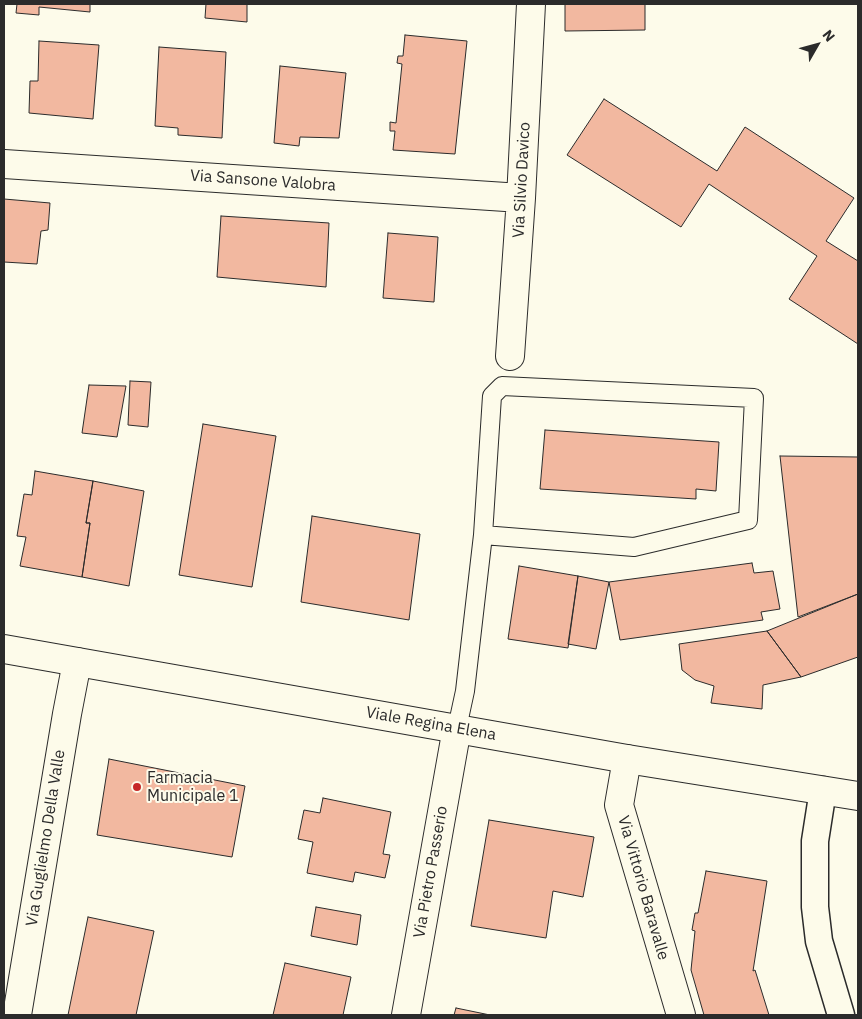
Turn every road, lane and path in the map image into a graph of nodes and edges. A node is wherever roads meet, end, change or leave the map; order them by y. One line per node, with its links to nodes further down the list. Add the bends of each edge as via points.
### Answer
1 (531, 4): 3 (street, Via Silvio Davico)
2 (4, 164): 3 (street, Via Sansone Valobra)
3 (521, 198): 4 (street, Via Silvio Davico)
4 (510, 356)
5 (483, 535): 5 (lane, via 492,396 502,386 754,398 748,520 634,547); 8 (lane, via 465,690)
6 (4, 649): 7 (street, Viale Regina Elena)
7 (77, 662): 8 (street, Viale Regina Elena); 12 (street, Via Guglielmo Della Valle)
8 (457, 728): 9 (street, Viale Regina Elena); 13 (street, Via Pietro Passerio)
9 (627, 759): 10 (street, Viale Regina Elena); 14 (street, Via Vittorio Baravalle, via 619,805)
10 (823, 790): 11 (street, Viale Regina Elena); 15 (street, via 815,841 815,907 818,941)
11 (858, 796)
12 (16, 1015)
13 (406, 1015)
14 (681, 1015)
15 (841, 1015)

